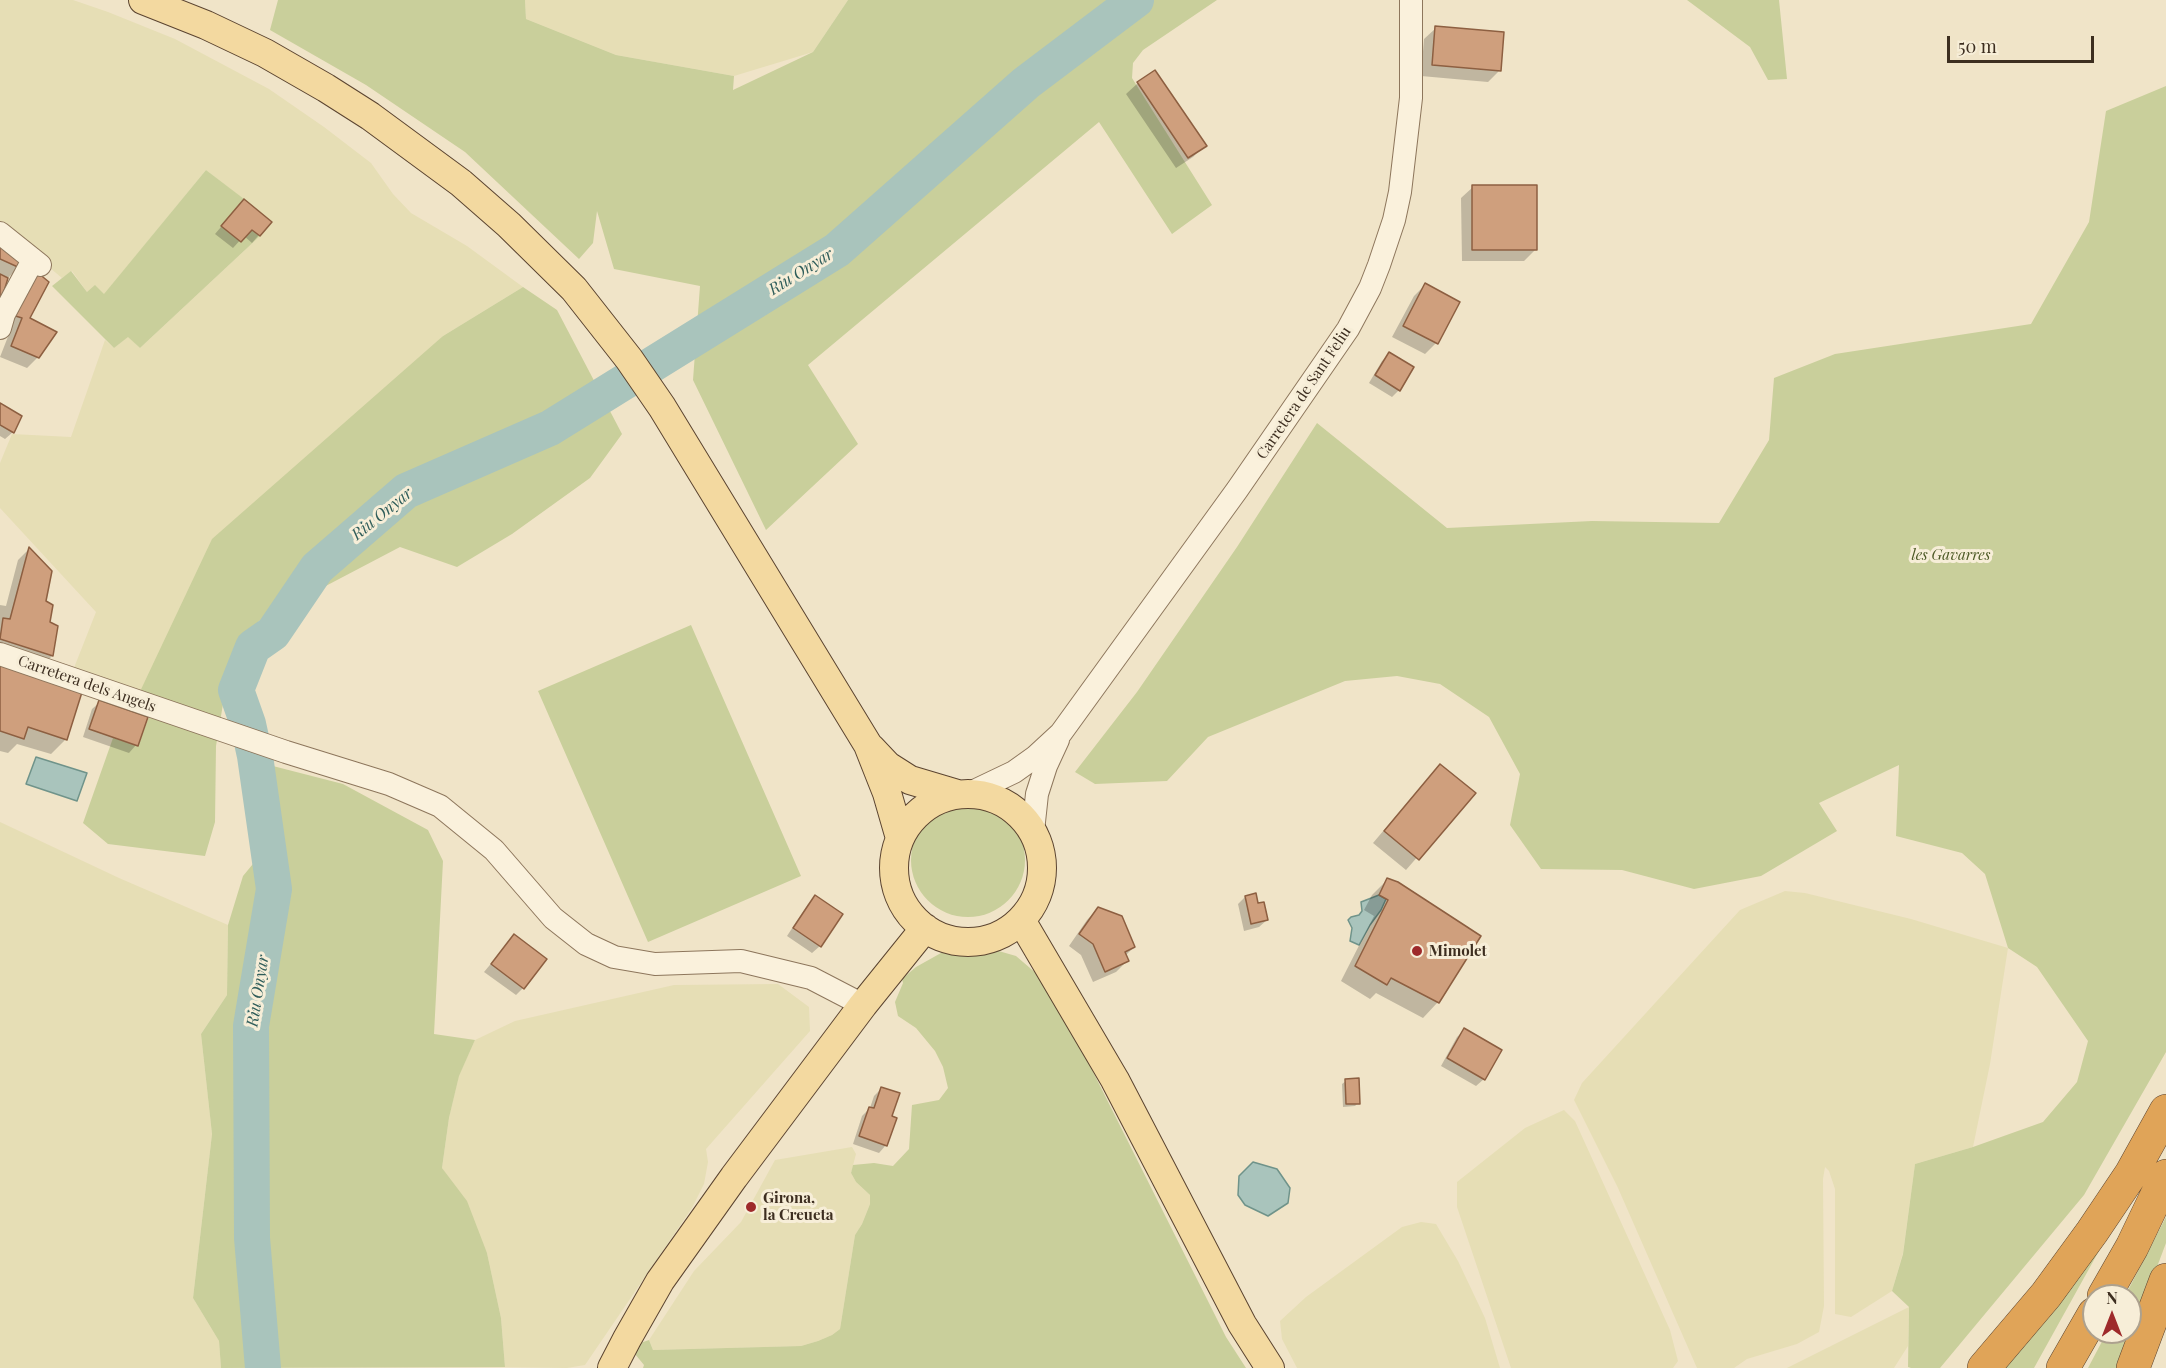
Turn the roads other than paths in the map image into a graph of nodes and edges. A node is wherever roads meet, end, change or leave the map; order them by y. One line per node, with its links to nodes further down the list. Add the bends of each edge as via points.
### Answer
1 (143, 0): 7 (main road, via 206,25 326,88 444,169 583,299 629,359 707,479)
2 (1411, 0): 6 (street, Carretera de Sant Feliu, via 1411,98 1402,173 1394,220 1370,288 1348,329 1276,434)
3 (0, 232): 4 (street, via 36,262 4,314)
4 (0, 328)
5 (0, 654): 13 (street, Carretera dels Angels, via 389,784 440,806 494,850 553,918 586,944 614,957 655,964 741,961 812,978)
6 (1061, 733): 8 (street, Carretera de Sant Feliu, via 1014,772); 9 (street, Carretera de Sant Feliu, via 1037,794)
7 (868, 745): 8 (main road, via 888,766 910,780); 10 (main road)
8 (964, 793): 9 (main road, via 983,794 1006,803); 10 (main road, via 922,809)
9 (1033, 831): 11 (main road, via 1042,855 1042,879 1035,902)
10 (900, 838): 12 (main road, via 894,863 896,888 907,910)
11 (1021, 920): 12 (main road, via 1002,934 968,942 945,939); 20 (main road, via 1115,1080 1242,1324)
12 (925, 928): 13 (main road)
13 (863, 1005): 19 (main road, via 660,1281)
14 (2166, 1112): 21 (highway, via 2132,1174 2092,1232 2046,1295)
15 (2166, 1176): 17 (highway)
16 (2166, 1280): 23 (highway)
17 (2111, 1284)
18 (2082, 1335): 22 (highway)
19 (612, 1368)
20 (1270, 1368)
21 (1984, 1368)
22 (2063, 1368)
23 (2133, 1368)

